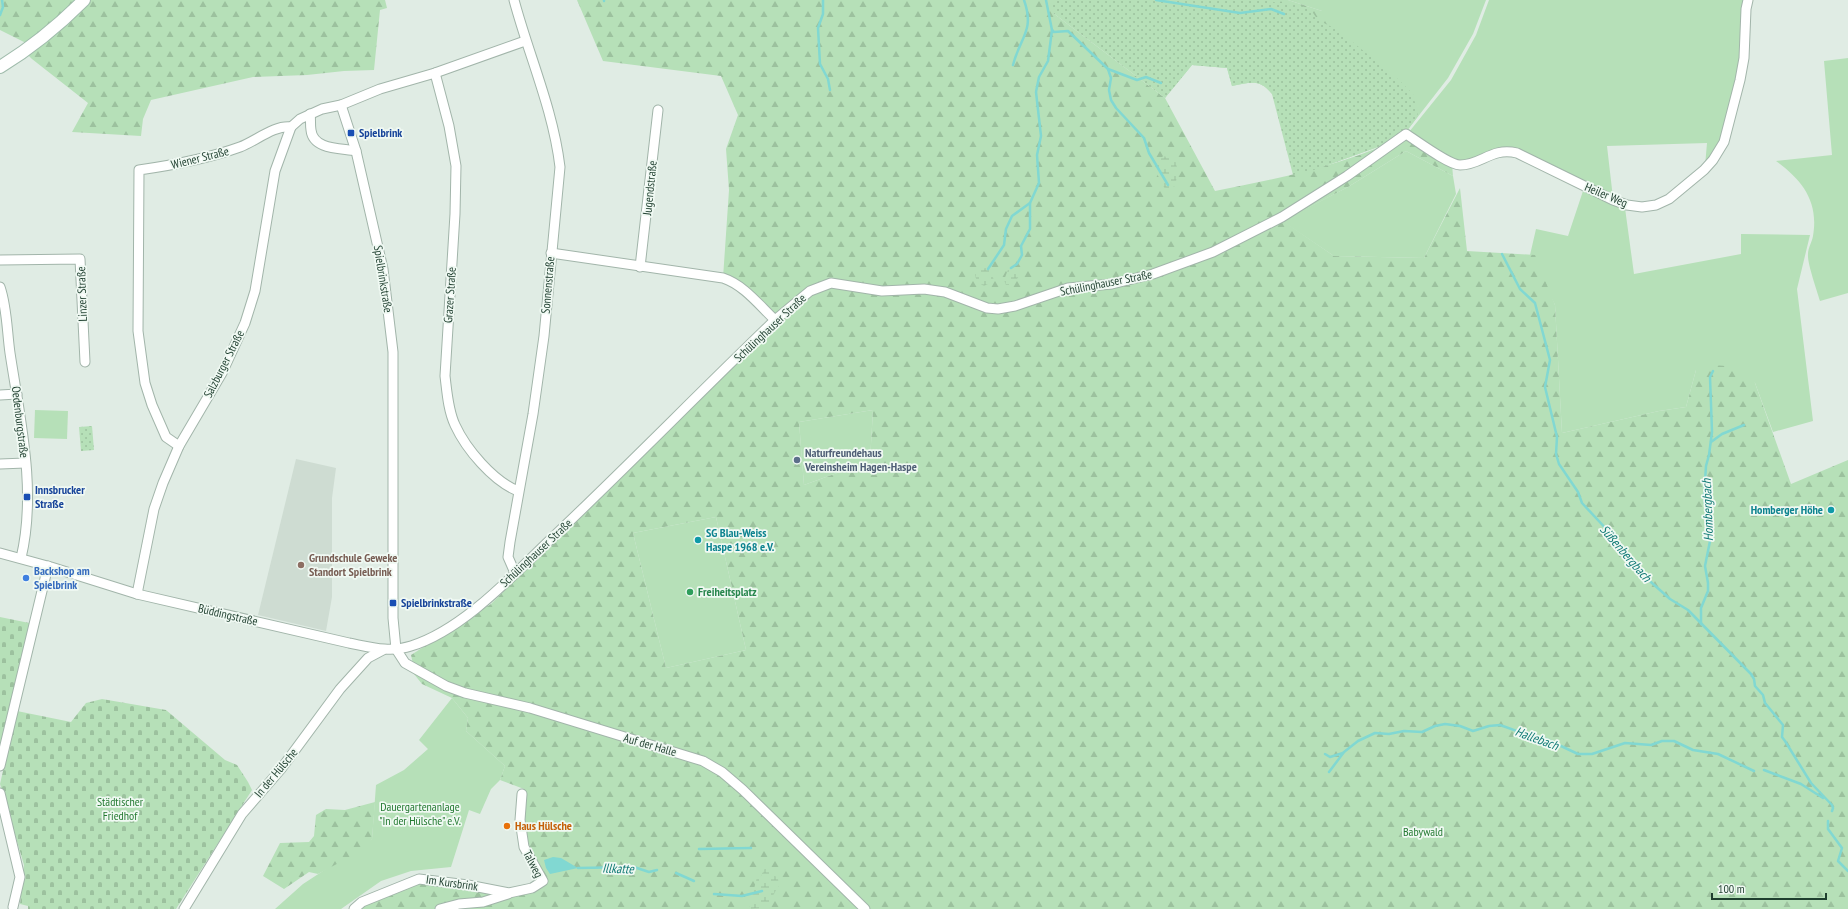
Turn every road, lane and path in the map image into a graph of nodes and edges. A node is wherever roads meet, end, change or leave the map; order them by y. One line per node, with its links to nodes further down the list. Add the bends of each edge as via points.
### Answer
1 (84, 0): 5 (main road, via 25,52)
2 (514, 0): 4 (street, Sonnenstraße)
3 (1748, 0): 11 (street, Heiler Weg, via 1744,58 1724,142 1704,170 1669,199 1656,205 1636,206 1613,200 1506,150 1467,164 1453,164)
4 (525, 41): 6 (street, Wiener Straße); 13 (street, Sonnenstraße, via 544,93 558,147 560,168)
5 (0, 67)
6 (435, 73): 7 (street, Wiener Straße, via 380,89); 24 (street, Grazer Straße, via 456,166 445,376 448,402 455,424 479,461 509,488)
7 (341, 105): 9 (street, Wiener Straße); 12 (street, Spielbrinkstraße)
8 (658, 110): 15 (street, Jugendstraße)
9 (310, 114): 10 (street, Wiener Straße); 12 (street, via 311,130 316,141 326,146)
10 (291, 127): 21 (street, Salzburger Straße, via 275,171 255,291 245,323 222,373); 21 (street, Wiener Straße, via 283,126 242,147 191,163 139,170 140,354 152,405 166,437)
11 (1406, 134): 17 (street, Schülinghauser Straße, via 1347,176 1282,217 1213,252 1153,274 1112,284 1068,288 1015,306 998,309 987,308 945,292 924,289 882,291 831,283 810,291)
12 (356, 151): 31 (street, Spielbrinkstraße, via 383,269 394,352 393,618)
13 (551, 253): 15 (street); 24 (street, Sonnenstraße, via 544,336 533,414)
14 (0, 260): 18 (street, Linzer Straße, via 80,259)
15 (640, 267): 17 (street, via 722,278 733,282)
16 (0, 287): 19 (street, Oedenburgstraße)
17 (775, 320): 28 (street, Schülinghauser Straße)
18 (84, 362)
19 (17, 394): 20 (street); 22 (street, Oedenburgstraße)
20 (0, 395)
21 (179, 446): 29 (street, Salzburger Straße, via 154,508)
22 (25, 463): 23 (street); 26 (street, Oedenburgstraße, via 27,516)
23 (0, 464)
24 (518, 491): 28 (street, Sonnenstraße, via 508,557)
25 (0, 553): 26 (street, Büddingstraße)
26 (22, 558): 27 (street, Büddingstraße)
27 (48, 566): 29 (street, Büddingstraße); 33 (street)
28 (515, 573): 30 (street, Schülinghauser Straße, via 479,606 441,632)
29 (137, 594): 32 (street, Büddingstraße)
30 (410, 647): 31 (street, Büddingstraße)
31 (396, 649): 32 (street, Büddingstraße); 41 (street, Auf der Halle, via 405,662 431,679 465,693 530,708 703,761 722,772 743,790)
32 (383, 650): 38 (street, In der Hülsche, via 368,658 340,689 281,769 242,814)
33 (0, 766)
34 (0, 793): 37 (street, via 20,877)
35 (522, 794): 36 (street, Talweg, via 520,820 524,847 543,881 532,888)
36 (512, 893): 39 (street, Im Kursbrink, via 419,879 362,902); 40 (street, Im Kursbrink, via 483,902)
37 (13, 907)
38 (184, 909)
39 (354, 909)
40 (440, 909)
41 (865, 909)

